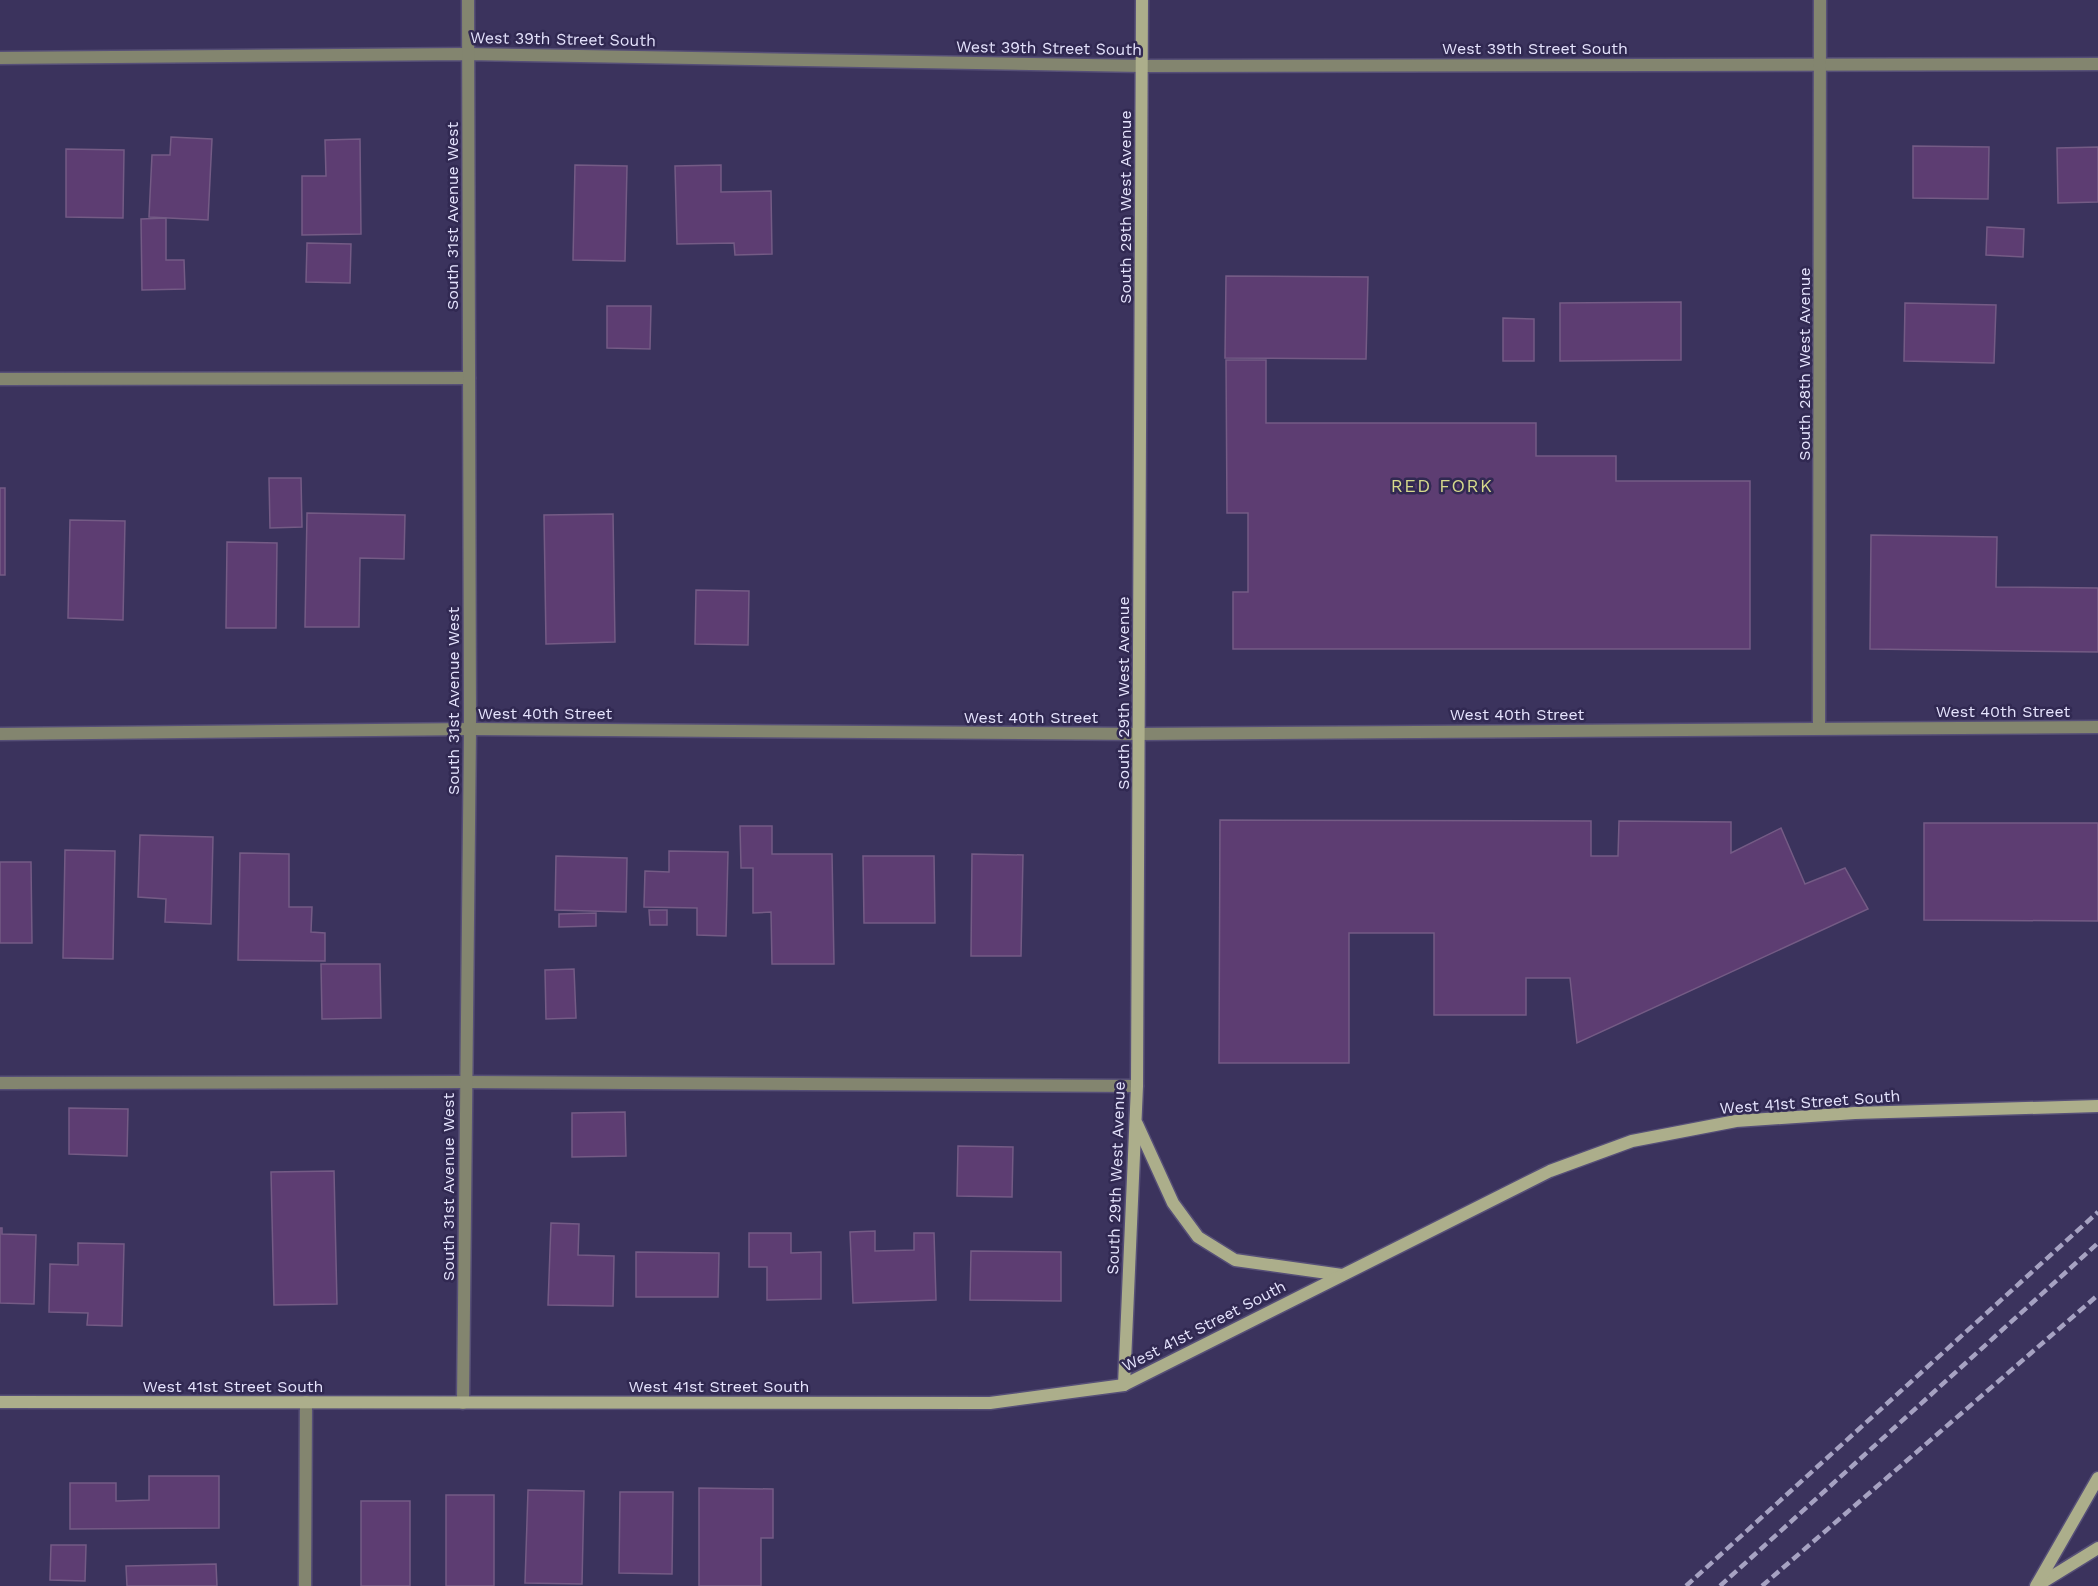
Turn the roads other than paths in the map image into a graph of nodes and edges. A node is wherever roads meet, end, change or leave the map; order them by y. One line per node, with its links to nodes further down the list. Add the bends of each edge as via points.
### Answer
1 (468, 0): 4 (street, South 31st Avenue West)
2 (1142, 0): 8 (main road, South 29th West Avenue)
3 (1820, 0): 6 (street, South 28th West Avenue)
4 (467, 54): 5 (street, West 39th Street South); 8 (street, West 39th Street South); 9 (street, South 31st Avenue West)
5 (0, 58)
6 (1821, 63): 7 (street, West 39th Street South); 8 (street, West 39th Street South); 12 (street, South 28th West Avenue)
7 (2098, 64)
8 (1142, 66): 15 (main road, South 29th West Avenue)
9 (470, 378): 10 (street); 13 (street, South 31st Avenue West)
10 (0, 379)
11 (2098, 727): 12 (street, West 40th Street)
12 (1819, 728): 15 (street, West 40th Street)
13 (470, 729): 14 (street, West 40th Street); 15 (street, West 40th Street); 16 (street, South 31st Avenue West)
14 (0, 734)
15 (1140, 734): 18 (main road, South 29th West Avenue)
16 (465, 1082): 17 (street); 18 (street); 25 (street, South 31st Avenue West)
17 (0, 1083)
18 (1137, 1086): 20 (main road, South 29th West Avenue)
19 (2098, 1106): 21 (main road, West 41st Street South, via 1855,1113 1736,1121 1632,1141 1550,1171)
20 (1136, 1122): 21 (main road, via 1173,1203 1198,1237 1234,1260); 22 (main road, South 29th West Avenue)
21 (1342, 1275): 22 (main road, West 41st Street South)
22 (1124, 1385): 25 (main road, West 41st Street South, via 990,1403)
23 (0, 1402): 24 (main road, West 41st Street South)
24 (306, 1402): 25 (main road, West 41st Street South); 28 (street)
25 (463, 1403)
26 (2098, 1478): 29 (main road)
27 (2098, 1548): 29 (main road)
28 (305, 1586)
29 (2037, 1586)

